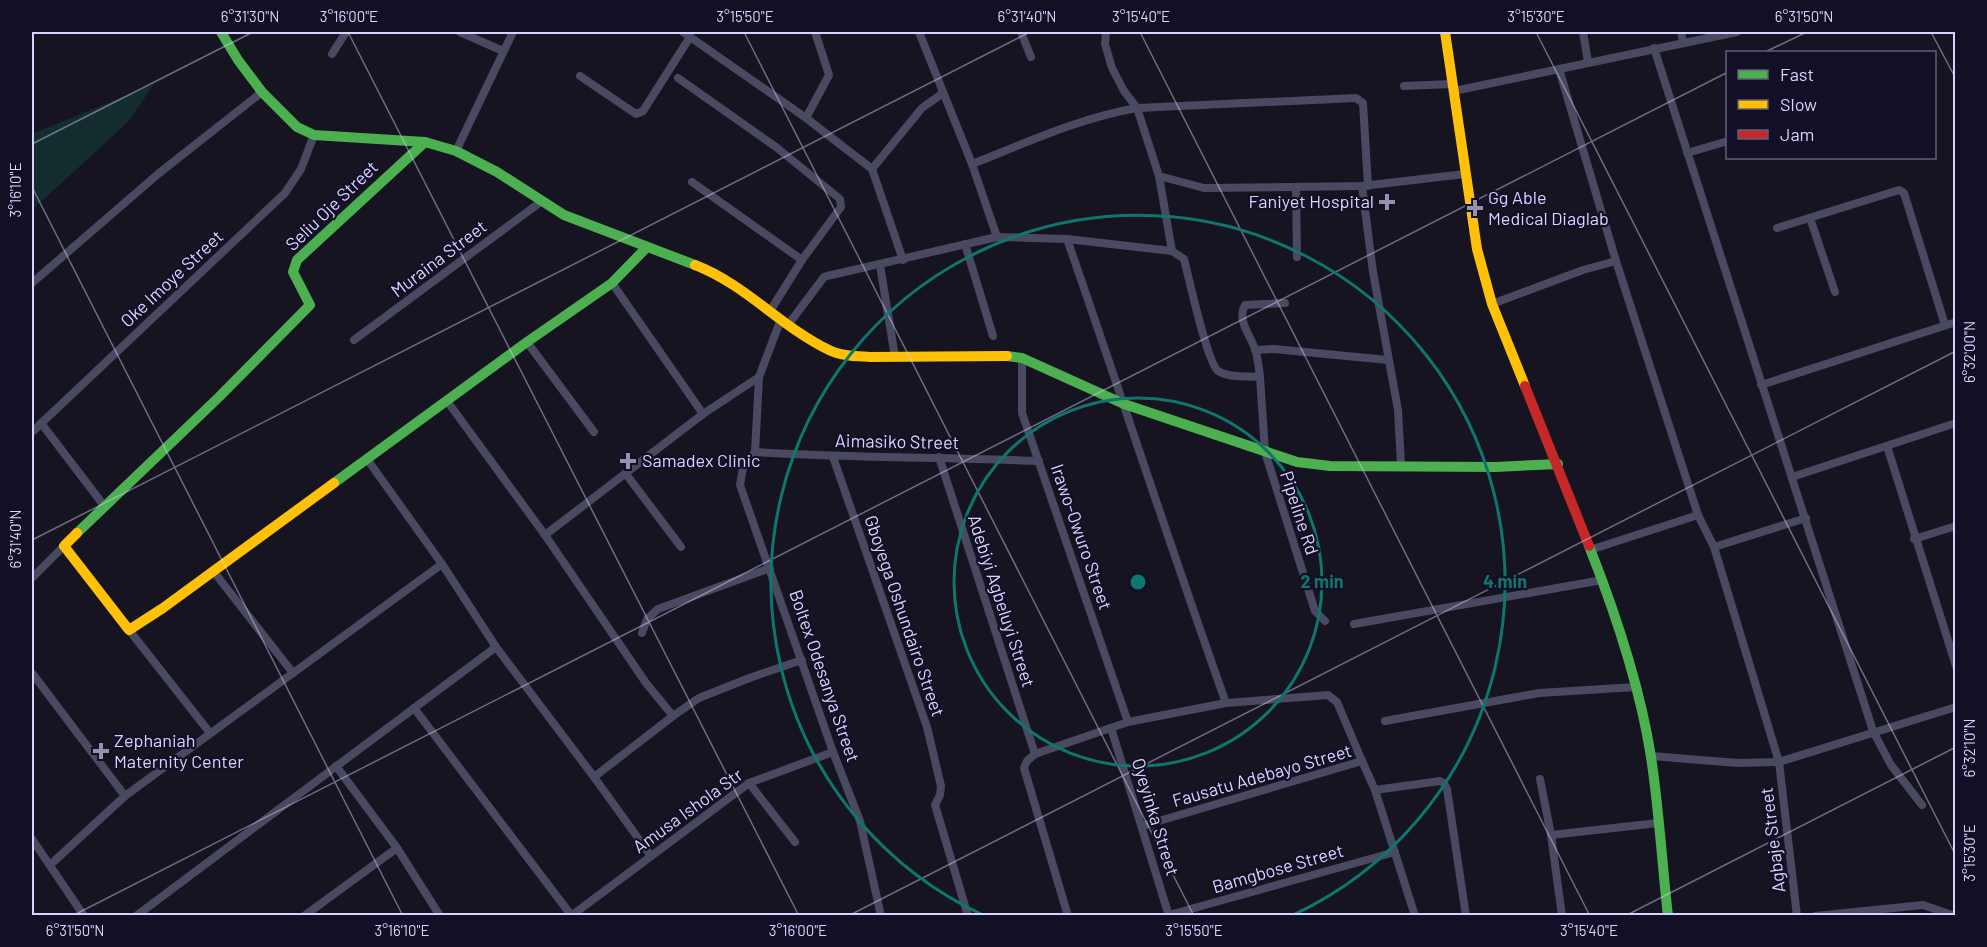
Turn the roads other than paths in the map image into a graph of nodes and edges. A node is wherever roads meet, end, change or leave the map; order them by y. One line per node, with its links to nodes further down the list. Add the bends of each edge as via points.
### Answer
1 (221, 32): 25 (street)
2 (346, 32): 17 (street)
3 (460, 32): 16 (street)
4 (513, 32): 16 (street)
5 (815, 32): 28 (street, via 829,75)
6 (919, 32): 26 (street)
7 (1021, 32): 18 (street)
8 (1106, 32): 27 (street, via 1104,44 1112,68)
9 (1444, 32): 24 (street)
10 (1583, 32): 19 (street)
11 (1681, 32): 14 (street)
12 (1737, 32): 14 (street)
13 (686, 34): 21 (street, via 639,113); 28 (street)
14 (1683, 42): 15 (street)
15 (1654, 48): 19 (street); 33 (street)
16 (503, 51): 32 (street)
17 (332, 54)
18 (1031, 57)
19 (1588, 62): 20 (street)
20 (1559, 69): 24 (street); 52 (street, Agbaje Street)
21 (580, 76)
22 (678, 78): 50 (street, via 777,147 840,199 841,207)
23 (1404, 86): 24 (street)
24 (1453, 88): 36 (street)
25 (262, 92): 29 (street, via 297,127); 54 (street, via 158,174)
26 (943, 93): 34 (street); 35 (street, via 922,108)
27 (1137, 108): 34 (street, via 1104,113); 37 (street); 39 (street, via 1359,99 1363,103)
28 (806, 118): 35 (street)
29 (314, 135): 30 (street); 76 (street, Oke Imoye Street, via 301,169 285,193)
30 (425, 141): 32 (street); 91 (street, Seliu Oje Street, via 297,260 293,272 310,305 249,370)
31 (1726, 142): 33 (street)
32 (456, 151): 41 (street)
33 (1687, 153): 72 (street)
34 (972, 164): 44 (street)
35 (872, 169): 51 (street)
36 (1465, 174): 39 (street); 58 (street, via 1477,249)
37 (1160, 176): 40 (street, via 1204,188); 48 (street)
38 (692, 182): 50 (street)
39 (1365, 186): 40 (street); 69 (street, via 1373,272)
40 (1296, 188): 49 (street)
41 (542, 201): 47 (street, via 564,215); 64 (street, Muraina Street)
42 (1810, 218): 43 (street); 56 (street); 62 (street, via 1892,190 1904,193)
43 (1776, 228)
44 (997, 237): 45 (street); 46 (street)
45 (1067, 239): 48 (street); 74 (street)
46 (965, 244): 51 (street); 63 (street)
47 (647, 247): 55 (street); 59 (street, via 708,270)
48 (1172, 251): 71 (street, via 1184,259 1215,367 1224,374)
49 (1297, 257)
50 (802, 260): 59 (street)
51 (903, 260): 53 (street)
52 (1617, 261): 58 (street); 92 (street, Agbaje Street)
53 (880, 265): 60 (street, via 824,277); 67 (street)
54 (32, 283)
55 (612, 283): 65 (street); 75 (street)
56 (1835, 292)
57 (1285, 303): 66 (street, Pipeline Rd, via 1245,305 1242,316)
58 (1492, 304): 87 (street)
59 (770, 311): 60 (street)
60 (784, 322): 67 (street, via 830,351 849,356); 70 (street)
61 (1956, 322): 62 (street)
62 (1945, 325): 72 (street)
63 (993, 336)
64 (354, 340)
65 (527, 342): 73 (street); 79 (street)
66 (1255, 350): 69 (street); 71 (street, Pipeline Rd)
67 (895, 357): 68 (street)
68 (1022, 358): 74 (street); 86 (street, Irawo-Owuro Street, via 1022,413)
69 (1388, 360): 88 (street, via 1398,410)
70 (759, 377): 75 (street); 81 (street)
71 (1260, 377): 82 (street, Pipeline Rd)
72 (1761, 385): 90 (street)
73 (447, 401): 85 (street); 95 (street)
74 (1124, 404): 82 (street); 118 (street)
75 (703, 414): 89 (street)
76 (41, 423): 78 (street, Oke Imoye Street); 91 (street)
77 (1956, 423): 80 (street)
78 (32, 432)
79 (594, 432)
80 (1887, 446): 90 (street); 96 (street)
81 (755, 452): 83 (street, Aimasiko Street); 102 (street, Boltex Odesanya Street, via 743,468 740,485)
82 (1265, 452): 88 (street, via 1297,462 1330,466); 106 (street, Pipeline Rd, via 1315,611)
83 (833, 457): 84 (street, Aimasiko Street); 154 (street, Gboyega Oshundairo Street, via 927,727 941,786 934,805)
84 (939, 457): 86 (street, Aimasiko Street); 128 (street, Adebiyi Agbeluyi Street)
85 (367, 459): 101 (street); 103 (street)
86 (1039, 461): 123 (street, Irawo-Owuro Street)
87 (1558, 464): 88 (street); 100 (street)
88 (1401, 466)
89 (626, 474): 95 (street); 98 (street)
90 (1792, 477): 93 (street)
91 (105, 507): 97 (street)
92 (1698, 515): 99 (street, Agbaje Street); 100 (street)
93 (1806, 518): 99 (street); 125 (street)
94 (1956, 526): 96 (street)
95 (545, 535): 121 (street)
96 (1914, 538): 110 (street)
97 (64, 546): 104 (street); 109 (street)
98 (681, 547)
99 (1714, 547): 131 (street, Agbaje Street)
100 (1590, 550): 105 (street)
101 (442, 564): 112 (street); 116 (street)
102 (770, 568): 111 (street, via 658,609 647,620); 113 (street, Boltex Odesanya Street)
103 (214, 572): 109 (street); 116 (street)
104 (32, 578)
105 (1602, 580): 107 (street); 117 (street)
106 (1324, 621)
107 (1354, 624)
108 (1956, 628): 110 (street)
109 (129, 630): 126 (street)
110 (1946, 632): 114 (street)
111 (642, 633)
112 (496, 647): 120 (street); 133 (street)
113 (802, 660): 121 (street, via 699,698); 127 (street, Boltex Odesanya Street)
114 (1956, 666)
115 (32, 673): 137 (street)
116 (293, 674): 126 (street)
117 (1636, 687): 122 (street, via 1539,693); 129 (street)
118 (1226, 703): 123 (street); 130 (street, via 1328,695 1337,702)
119 (1956, 707): 125 (street)
120 (414, 708): 132 (street); 152 (street)
121 (673, 716): 133 (street)
122 (1385, 721)
123 (1128, 722): 124 (street)
124 (1111, 728): 128 (street); 140 (street, Oyeyinka Street)
125 (1873, 731): 131 (street); 138 (street, via 1891,765)
126 (210, 733): 137 (street)
127 (833, 752): 135 (street, Amusa Ishola Str); 153 (street, Boltex Odesanya Street, via 860,821)
128 (1035, 754): 155 (street, via 1024,768)
129 (1651, 756): 131 (street); 139 (street)
130 (1362, 761): 136 (street, Fausatu Adebayo Street); 140 (street, Fausatu Adebayo Street)
131 (1779, 762): 161 (street, Agbaje Street)
132 (336, 766): 144 (street); 149 (street)
133 (594, 777): 146 (street)
134 (1540, 779): 141 (street)
135 (749, 783): 143 (street); 146 (street, Amusa Ishola Str)
136 (1375, 790): 145 (street, Fausatu Adebayo Street); 158 (street, via 1444,783)
137 (125, 796): 147 (street)
138 (1922, 805)
139 (1658, 823): 141 (street); 160 (street)
140 (1142, 825): 156 (street, Oyeyinka Street)
141 (1551, 835): 159 (street)
142 (32, 839): 147 (street)
143 (795, 842)
144 (397, 849): 150 (street); 151 (street)
145 (1395, 852): 156 (street, Bamgbose Street); 157 (street, Fausatu Adebayo Street)
146 (651, 856): 152 (street, Amusa Ishola Str)
147 (50, 865): 148 (street)
148 (84, 915)
149 (136, 915)
150 (304, 915)
151 (440, 915)
152 (571, 915)
153 (881, 915)
154 (968, 915)
155 (1068, 915)
156 (1169, 915)
157 (1415, 915)
158 (1466, 915)
159 (1562, 915)
160 (1668, 915)
161 (1797, 915)
162 (1815, 915): 163 (street, via 1923,905)
163 (1955, 915)

